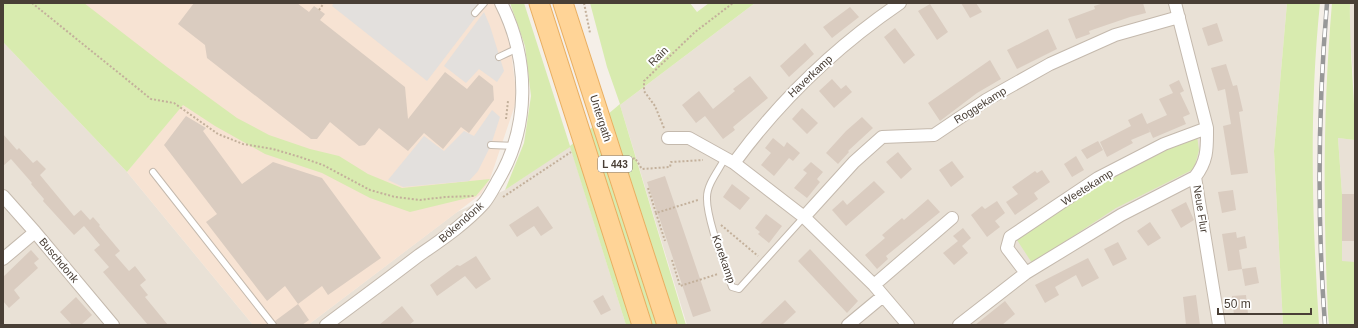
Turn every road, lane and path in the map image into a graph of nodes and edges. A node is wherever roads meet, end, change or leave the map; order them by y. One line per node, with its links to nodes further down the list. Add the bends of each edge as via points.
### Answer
1 (32, 3): 27 (path, via 151,99 174,102 218,134 243,144 274,149 323,165 370,190 395,198 420,200 445,196 476,196)
2 (324, 3): 10 (path)
3 (484, 3): 11 (lane)
4 (501, 3): 13 (street, Bökendonk)
5 (539, 3): 44 (main road, L 443)
6 (563, 3): 45 (main road, Untergath / L 443)
7 (733, 3): 18 (path, Rain, via 695,32 644,81 644,91 655,106)
8 (900, 3): 21 (street, Haverkamp, via 870,24 790,94)
9 (1175, 3): 12 (street, Neue Flur)
10 (319, 10)
11 (475, 13)
12 (1179, 17): 17 (street, Neue Flur); 30 (street, Roggekamp, via 1115,35 1050,64 986,100 934,135 882,137 854,162)
13 (518, 48): 14 (lane); 20 (street, Bökendonk, via 522,75 522,103)
14 (499, 57)
15 (509, 97): 16 (path)
16 (506, 123)
17 (1207, 128): 23 (street, Neue Flur, via 1204,166); 38 (street, Weetekamp, via 1164,144 1098,178 1010,237 1007,248)
18 (668, 138): 21 (street, via 689,138)
19 (491, 145): 20 (lane)
20 (513, 146): 43 (street, Bökendonk, via 508,164 485,202 455,230)
21 (729, 161): 26 (lane, Korekamp, via 709,188); 30 (street)
22 (153, 172): 42 (lane)
23 (1196, 177): 38 (street, via 1121,215); 49 (street, Neue Flur)
24 (648, 188): 28 (path)
25 (3, 196): 32 (street, Buschdonk)
26 (707, 197): 28 (path); 29 (lane, Korekamp)
27 (471, 202)
28 (656, 213): 33 (path)
29 (709, 216): 36 (path); 37 (lane, Korekamp)
30 (804, 217): 36 (lane, Korekamp); 39 (street)
31 (952, 218): 39 (street)
32 (35, 232): 34 (street); 41 (street, Buschdonk)
33 (665, 241)
34 (3, 259)
35 (672, 260): 37 (path, via 680,286)
36 (765, 262): 37 (lane, Korekamp, via 739,289 732,287)
37 (727, 271)
38 (1026, 273): 48 (street)
39 (874, 285): 40 (street)
40 (883, 296): 46 (street); 47 (street)
41 (114, 325)
42 (273, 325)
43 (326, 325)
44 (642, 325)
45 (667, 325)
46 (848, 325)
47 (908, 325)
48 (960, 325)
49 (1219, 325)

